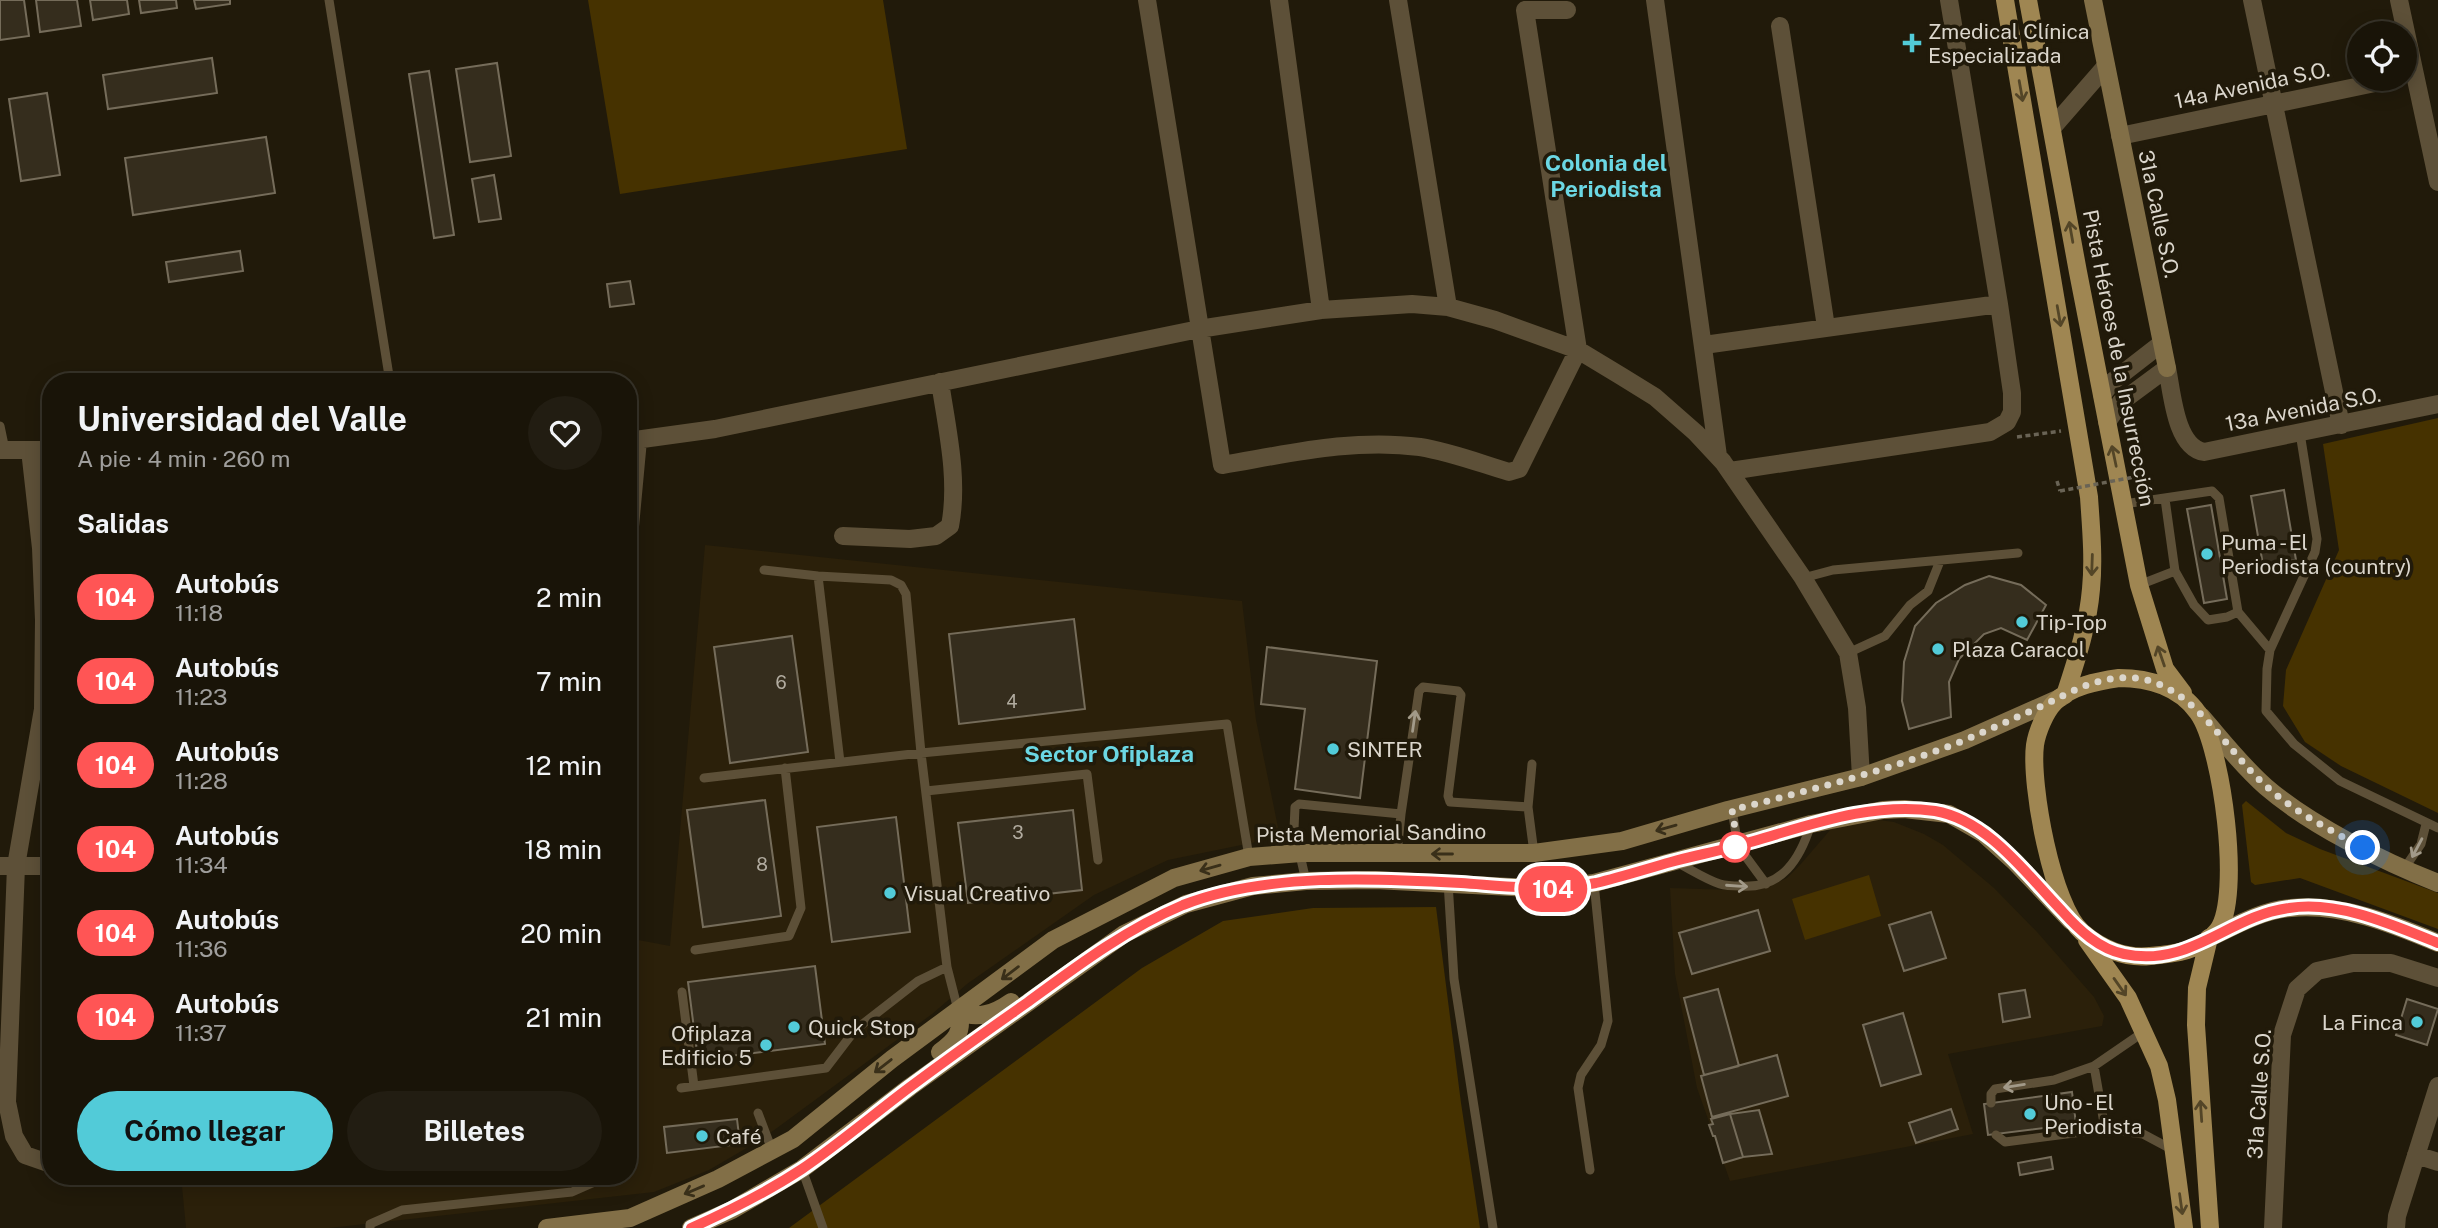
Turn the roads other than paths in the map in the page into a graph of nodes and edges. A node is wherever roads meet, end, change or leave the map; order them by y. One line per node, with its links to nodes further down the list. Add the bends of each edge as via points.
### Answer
1 (330, 0): 32 (lane)
2 (1147, 0): 27 (street)
3 (1279, 0): 25 (street)
4 (1398, 0): 24 (street)
5 (1655, 0): 29 (street)
6 (1949, 0): 23 (street)
7 (2005, 0): 63 (main road, one-way to 63, via 2090,497 2091,590)
8 (2028, 0): 19 (main road, Pista Héroes de la Insurrección)
9 (2093, 0): 15 (main road, 31a Calle S.O.)
10 (2252, 0): 18 (street)
11 (2399, 0): 13 (street)
12 (1567, 10): 30 (street, via 1525,10)
13 (2402, 21)
14 (1780, 26): 26 (street)
15 (2106, 66): 19 (street); 20 (main road, 31a Calle S.O.)
16 (2347, 88): 18 (street, 14a Avenida S.O.)
17 (2416, 91): 21 (street)
18 (2273, 103): 20 (street, 14a Avenida S.O.); 38 (street)
19 (2052, 128): 34 (main road, Pista Héroes de la Insurrección, one-way to 19)
20 (2120, 136): 28 (main road, 31a Calle S.O.)
21 (2434, 139): 22 (street)
22 (2438, 182)
23 (1999, 304): 26 (street); 48 (street, via 2012,402 2012,412 2001,428)
24 (1448, 307): 25 (street, via 1394,304); 30 (street)
25 (1321, 310): 27 (street)
26 (1826, 327): 29 (street)
27 (1199, 329): 30 (street, via 1222,465 1336,446 1394,445 1439,451 1516,471); 33 (street)
28 (2162, 343): 31 (main road, 31a Calle S.O.); 34 (street)
29 (1704, 345): 36 (street)
30 (1578, 350): 40 (street, via 1655,397)
31 (2167, 368): 37 (street, via 2121,402); 42 (street, 31a Calle S.O.)
32 (389, 373)
33 (940, 382): 43 (street, via 715,429); 51 (street, via 951,453 954,505 950,526 936,536 910,539)
34 (2102, 395): 37 (main road, Pista Héroes de la Insurrección)
35 (2438, 404): 38 (street, 13a Avenida S.O.)
36 (1713, 418): 40 (street, via 1708,430); 47 (street)
37 (2107, 422): 50 (main road, Pista Héroes de la Insurrección, one-way to 37)
38 (2341, 425): 41 (street, 13a Avenida S.O.)
39 (0, 426): 44 (lane)
40 (1693, 430): 47 (street)
41 (2300, 433): 42 (street, 13a Avenida S.O., via 2204,452 2191,447); 61 (lane, via 2317,538 2315,552)
42 (2183, 436)
43 (637, 440)
44 (2, 450): 45 (street)
45 (30, 450): 46 (street); 56 (street)
46 (42, 450)
47 (1718, 456): 48 (street)
48 (1730, 471): 58 (street)
49 (2165, 499): 50 (lane); 55 (lane); 60 (lane, via 2212,491 2219,498)
50 (2124, 504): 59 (main road, Pista Héroes de la Insurrección)
51 (843, 536)
52 (2018, 553): 53 (lane)
53 (1940, 561): 58 (lane, via 1833,570); 62 (lane, via 1928,591 1885,636)
54 (764, 570): 57 (lane)
55 (2175, 571): 59 (lane); 60 (lane, via 2208,620)
56 (42, 572)
57 (818, 576): 66 (lane, via 901,584 906,594); 67 (lane)
58 (1803, 578): 62 (street)
59 (2139, 585): 65 (main road, Pista Héroes de la Insurrección, one-way to 59, via 2165,669)
60 (2238, 612): 61 (lane)
61 (2270, 650): 77 (lane, via 2266,711 2294,744 2340,781)
62 (1848, 653): 70 (street)
63 (2065, 695): 65 (main road, via 2105,680 2138,679 2175,692); 70 (main road, Pista Memorial Sandino, via 1965,740); 94 (main road, via 2044,719 2034,765 2052,874 2063,907)
64 (42, 713): 86 (street)
65 (2198, 713): 88 (main road, via 2278,796); 95 (main road, via 2217,760 2230,867 2219,929)
66 (921, 752): 67 (lane); 72 (lane); 83 (lane, via 1227,724)
67 (840, 762): 69 (lane)
68 (1532, 764): 73 (lane)
69 (785, 768): 71 (lane); 97 (lane, via 801,908 789,936)
70 (1861, 777): 74 (main road, Pista Memorial Sandino)
71 (704, 778)
72 (926, 791): 84 (lane, via 1087,774); 98 (lane)
73 (1528, 807): 75 (lane, one-way to 73, via 1423,687 1461,695 1450,802); 81 (lane)
74 (1732, 810): 79 (lane); 81 (main road, Pista Memorial Sandino, one-way to 81, via 1622,841)
75 (1401, 814): 80 (lane, via 1299,804 1294,829); 82 (lane)
76 (1811, 824): 79 (main road); 93 (lane, via 1796,859); 94 (main road, via 1883,810 1949,814 2001,848)
77 (2426, 824): 78 (lane); 88 (lane, one-way to 88, via 2421,844)
78 (2438, 828)
79 (1738, 846): 85 (main road); 93 (lane)
80 (1301, 853): 82 (main road, Pista Memorial Sandino); 83 (main road, Pista Memorial Sandino); 89 (lane)
81 (1534, 853): 82 (main road, Pista Memorial Sandino, one-way to 82)
82 (1397, 854)
83 (1249, 857): 102 (main road, Pista Memorial Sandino, one-way to 102, via 1174,878 1053,940)
84 (1098, 860)
85 (1675, 861): 91 (main road); 93 (lane, one-way to 93, via 1721,885)
86 (8, 866): 87 (street); 116 (street, via 7,1102 13,1136 25,1155)
87 (42, 866)
88 (2403, 870): 92 (main road)
89 (1307, 881): 90 (main road); 100 (main road, via 1253,887 1186,904 1124,934)
90 (1448, 882): 91 (main road, via 1551,889); 125 (lane, via 1454,979)
91 (1594, 883): 119 (lane, via 1608,1021 1578,1088)
92 (2438, 883)
93 (1766, 884)
94 (2081, 932): 95 (main road, via 2110,950 2146,957 2184,951); 103 (main road, one-way to 103)
95 (2209, 938): 96 (main road, via 2262,915 2305,907 2356,914); 127 (main road, one-way to 95, via 2196,1025 2197,988)
96 (2438, 943)
97 (695, 950)
98 (947, 967): 102 (lane); 105 (lane, via 918,981 855,1030 826,1068)
99 (2438, 978): 128 (street, 31a Calle S.O., via 2391,963 2353,963 2317,971 2297,989 2282,1035)
100 (1054, 983): 102 (main road, via 1029,989 987,1015); 107 (main road)
101 (682, 992): 105 (lane)
102 (959, 1012): 107 (main road, via 958,1038 917,1070); 113 (main road, Pista Memorial Sandino, one-way to 113, via 793,1139)
103 (2145, 1031): 104 (lane); 114 (main road, via 2162,1078)
104 (2094, 1066): 109 (lane, one-way to 109, via 2054,1080 1995,1089); 111 (lane)
105 (694, 1086): 108 (lane)
106 (2438, 1086): 115 (street)
107 (910, 1087): 118 (main road)
108 (681, 1088)
109 (1991, 1103)
110 (758, 1113): 113 (lane)
111 (2105, 1129): 112 (lane, via 2005,1142); 114 (lane, via 2143,1134)
112 (1996, 1135)
113 (772, 1150): 122 (main road, Pista Memorial Sandino, one-way to 122, via 718,1180 630,1217)
114 (2173, 1150): 126 (main road, one-way to 126)
115 (2416, 1155): 117 (street); 129 (street)
116 (42, 1161)
117 (2438, 1162)
118 (802, 1169): 123 (main road); 124 (lane)
119 (1590, 1170)
120 (588, 1185): 121 (lane, via 572,1192 402,1210)
121 (370, 1228)
122 (547, 1228)
123 (691, 1228)
124 (823, 1228)
125 (1493, 1228)
126 (2184, 1228)
127 (2210, 1228)
128 (2273, 1228)
129 (2396, 1228)

